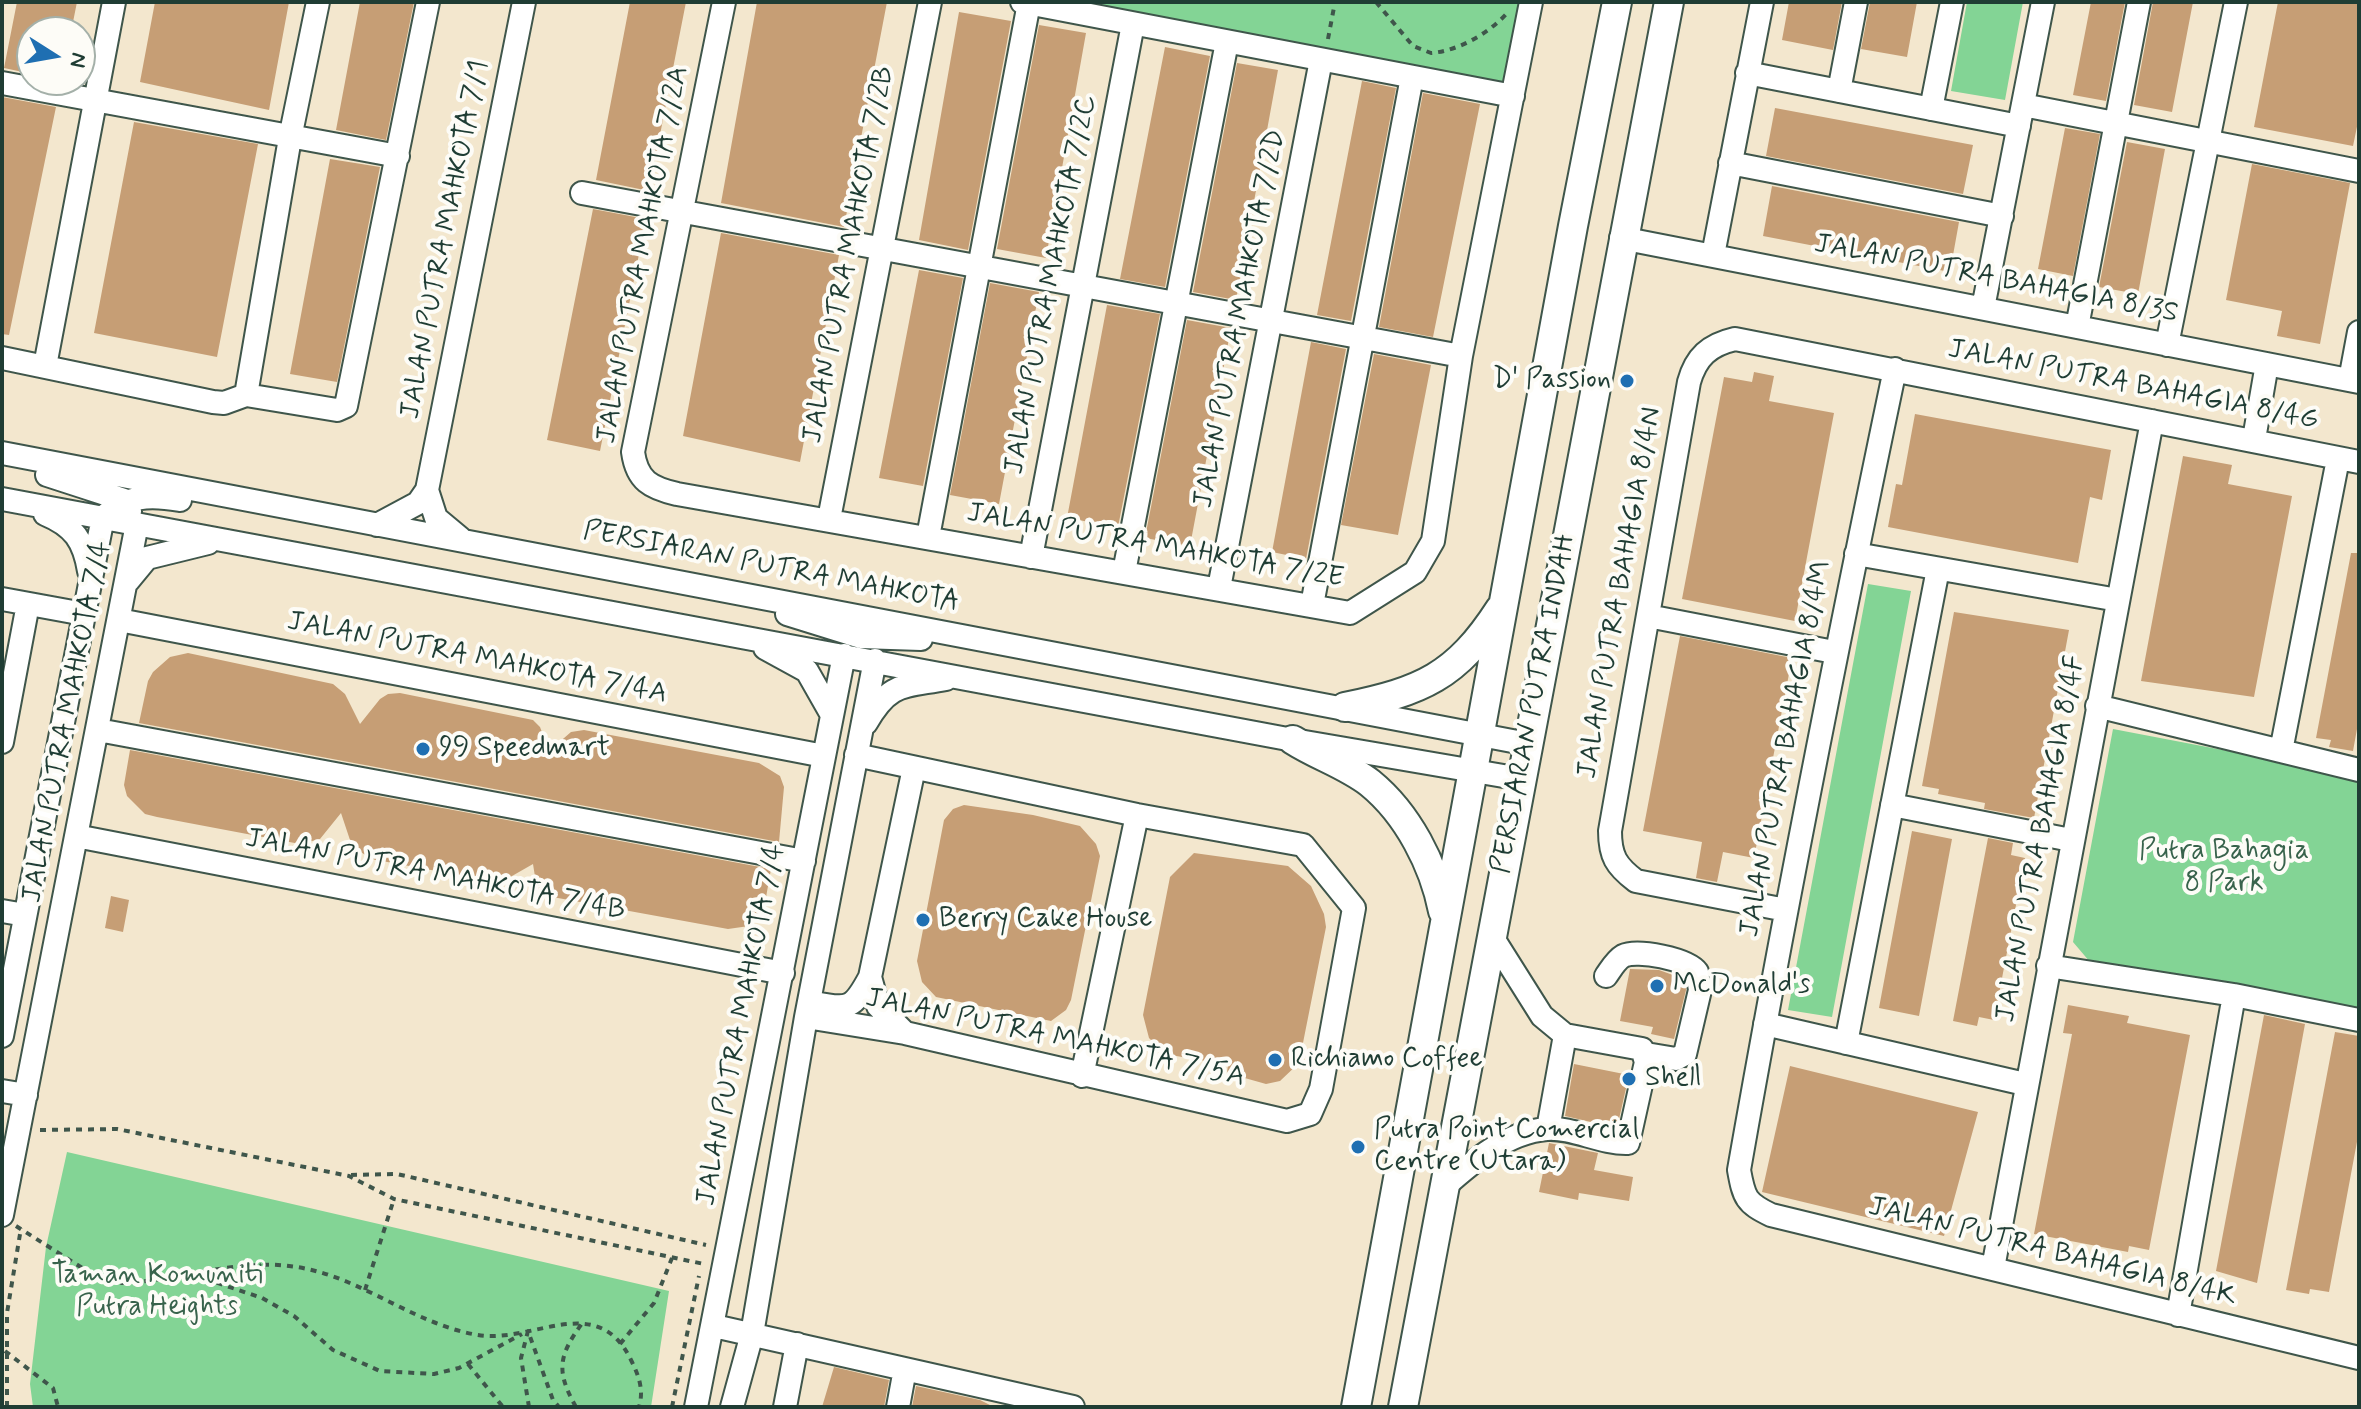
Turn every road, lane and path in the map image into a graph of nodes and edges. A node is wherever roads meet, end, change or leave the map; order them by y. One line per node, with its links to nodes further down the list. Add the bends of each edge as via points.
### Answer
1 (114, 2): 28 (street)
2 (318, 2): 32 (street)
3 (428, 2): 34 (street)
4 (524, 2): 63 (street, JALAN PUTRA MAHKOTA 7/1)
5 (724, 2): 38 (street, JALAN PUTRA MAHKOTA 7/2A)
6 (930, 2): 41 (street, JALAN PUTRA MAHKOTA 7/2B)
7 (1335, 2): 22 (path)
8 (1376, 2): 9 (path, via 1413,46 1431,53 1476,37 1497,24)
9 (1515, 2)
10 (1531, 2): 27 (street, JALAN PUTRA MAHKOTA 7/2E)
11 (1617, 2): 84 (main road, PERSIARAN PUTRA INDAH)
12 (1669, 2): 40 (main road, PERSIARAN PUTRA INDAH)
13 (1762, 2): 23 (street)
14 (1856, 2): 26 (street)
15 (1952, 2): 29 (street)
16 (2043, 2): 30 (street)
17 (2139, 2): 31 (street)
18 (2236, 2): 33 (street)
19 (1025, 3): 20 (street); 43 (street)
20 (1133, 24): 21 (street); 44 (street, JALAN PUTRA MAHKOTA 7/2C)
21 (1227, 42): 22 (street); 45 (street)
22 (1324, 50): 24 (street); 47 (street, JALAN PUTRA MAHKOTA 7/2D)
23 (1747, 73): 26 (street); 35 (street)
24 (1412, 77): 27 (street); 50 (street)
25 (2, 83): 28 (street)
26 (1839, 91): 29 (street)
27 (1513, 96): 52 (street, JALAN PUTRA MAHKOTA 7/2E)
28 (94, 98): 32 (street); 55 (street)
29 (1931, 109): 30 (street)
30 (2021, 116): 31 (street); 39 (street)
31 (2115, 123): 33 (street); 48 (street)
32 (290, 138): 34 (street); 58 (street)
33 (2208, 141): 36 (street); 51 (street)
34 (398, 156): 58 (street, via 346,406 337,410)
35 (1730, 163): 39 (street); 42 (street)
36 (2359, 171)
37 (582, 193): 38 (street)
38 (683, 212): 41 (street); 64 (street, JALAN PUTRA MAHKOTA 7/2A, via 633,452 648,486)
39 (2002, 216): 46 (street)
40 (1621, 238): 42 (street, JALAN PUTRA BAHAGIA 8/3S); 106 (main road, PERSIARAN PUTRA INDAH)
41 (882, 248): 43 (street); 69 (street, JALAN PUTRA MAHKOTA 7/2B)
42 (1713, 255): 46 (street, JALAN PUTRA BAHAGIA 8/3S)
43 (978, 266): 44 (street); 72 (street)
44 (1081, 286): 45 (street); 76 (street, JALAN PUTRA MAHKOTA 7/2C)
45 (1175, 304): 47 (street); 78 (street)
46 (1983, 308): 48 (street, JALAN PUTRA BAHAGIA 8/3S)
47 (1273, 322): 50 (street); 81 (street, JALAN PUTRA MAHKOTA 7/2D)
48 (2077, 327): 51 (street, JALAN PUTRA BAHAGIA 8/3S)
49 (2359, 332): 57 (street)
50 (1363, 339): 52 (street); 87 (street)
51 (2167, 345): 54 (street, JALAN PUTRA BAHAGIA 8/3S)
52 (1461, 356): 87 (street, JALAN PUTRA MAHKOTA 7/2E, via 1433,541 1415,572 1350,613)
53 (2, 358): 55 (street)
54 (2267, 364): 57 (street, JALAN PUTRA BAHAGIA 8/3S); 60 (street)
55 (45, 366): 58 (street, via 213,402)
56 (1895, 369): 59 (street, JALAN PUTRA BAHAGIA 8/4G); 75 (street, JALAN PUTRA BAHAGIA 8/4M); 89 (street, JALAN PUTRA BAHAGIA 8/4N, via 1735,339 1719,343 1694,363)
57 (2354, 381)
58 (246, 395)
59 (2152, 421): 60 (street, JALAN PUTRA BAHAGIA 8/4G); 85 (street, JALAN PUTRA BAHAGIA 8/4F)
60 (2254, 439): 62 (street, JALAN PUTRA BAHAGIA 8/4G)
61 (2, 454): 66 (street, via 33,472); 67 (street, PERSIARAN PUTRA MAHKOTA)
62 (2349, 460): 107 (street)
63 (427, 490): 71 (street, via 418,503); 74 (street, via 436,518)
64 (677, 494): 69 (street, JALAN PUTRA MAHKOTA 7/2E)
65 (5, 499): 68 (street); 79 (street, via 70,526 85,547)
66 (124, 500): 67 (street, via 160,496 209,505); 68 (street); 70 (street)
67 (254, 501): 71 (street, PERSIARAN PUTRA MAHKOTA)
68 (103, 517): 70 (street); 79 (street, JALAN PUTRA MAHKOTA 7/4)
69 (829, 519): 72 (street, JALAN PUTRA MAHKOTA 7/2E)
70 (137, 524): 73 (street); 80 (street, JALAN PUTRA MAHKOTA 7/4)
71 (377, 525): 74 (street, PERSIARAN PUTRA MAHKOTA)
72 (928, 537): 76 (street, JALAN PUTRA MAHKOTA 7/2E)
73 (225, 540): 80 (street, via 147,558); 92 (street)
74 (465, 541): 82 (street, PERSIARAN PUTRA MAHKOTA)
75 (1856, 554): 77 (street); 94 (street, JALAN PUTRA BAHAGIA 8/4M)
76 (1031, 557): 78 (street, JALAN PUTRA MAHKOTA 7/2E)
77 (1938, 569): 85 (street); 113 (street)
78 (1124, 572): 81 (street, JALAN PUTRA MAHKOTA 7/2E)
79 (91, 580): 88 (street, JALAN PUTRA MAHKOTA 7/4)
80 (126, 583): 90 (street, JALAN PUTRA MAHKOTA 7/4)
81 (1219, 588): 87 (street, JALAN PUTRA MAHKOTA 7/2E)
82 (757, 596): 91 (street, via 765,607); 93 (street, PERSIARAN PUTRA MAHKOTA)
83 (2, 599): 86 (street)
84 (1506, 600): 99 (main road, via 1484,634 1437,678 1416,690); 102 (main road, PERSIARAN PUTRA INDAH)
85 (2118, 600): 98 (street, JALAN PUTRA BAHAGIA 8/4F)
86 (28, 604): 88 (street); 104 (street)
87 (1312, 605)
88 (84, 614): 120 (street, JALAN PUTRA MAHKOTA 7/4)
89 (1648, 616): 94 (street); 118 (street, JALAN PUTRA BAHAGIA 8/4N, via 1610,851 1619,868 1636,881)
90 (119, 620): 101 (street, JALAN PUTRA MAHKOTA 7/4); 108 (street, JALAN PUTRA MAHKOTA 7/4A)
91 (861, 637): 93 (street, via 947,643); 95 (street); 96 (street)
92 (752, 638): 95 (street); 100 (street, via 807,671)
93 (983, 638): 99 (street, PERSIARAN PUTRA MAHKOTA)
94 (1834, 652): 118 (street, JALAN PUTRA BAHAGIA 8/4M)
95 (844, 655): 96 (street); 100 (street, JALAN PUTRA MAHKOTA 7/4)
96 (875, 660): 97 (street); 105 (street)
97 (959, 676): 103 (street); 105 (street, via 901,685 886,694)
98 (2097, 706): 107 (street); 116 (street, JALAN PUTRA BAHAGIA 8/4F)
99 (1345, 707): 102 (street, PERSIARAN PUTRA MAHKOTA)
100 (832, 715): 108 (street, JALAN PUTRA MAHKOTA 7/4)
101 (98, 730): 115 (street, JALAN PUTRA MAHKOTA 7/4); 117 (street)
102 (1480, 734): 106 (street, PERSIARAN PUTRA MAHKOTA); 111 (main road, PERSIARAN PUTRA INDAH)
103 (1293, 740): 111 (street); 121 (main road, via 1369,783 1395,809 1438,887)
104 (2, 742)
105 (858, 744): 109 (street, JALAN PUTRA MAHKOTA 7/5A); 128 (street)
106 (1528, 744): 112 (main road, PERSIARAN PUTRA INDAH)
107 (2281, 751): 110 (street)
108 (824, 756): 117 (street, JALAN PUTRA MAHKOTA 7/4)
109 (914, 768): 114 (street, JALAN PUTRA MAHKOTA 7/5A); 126 (street)
110 (2359, 770)
111 (1473, 772): 112 (street); 121 (main road, PERSIARAN PUTRA INDAH)
112 (1521, 779): 122 (main road, PERSIARAN PUTRA INDAH)
113 (1892, 805): 116 (street); 134 (street)
114 (1137, 815): 136 (street); 136 (street, JALAN PUTRA MAHKOTA 7/5A, via 1303,845 1354,908 1321,1089 1310,1114 1287,1121)
115 (76, 836): 124 (street, JALAN PUTRA MAHKOTA 7/4B); 139 (street, JALAN PUTRA MAHKOTA 7/4)
116 (2071, 840): 123 (street, JALAN PUTRA BAHAGIA 8/4F)
117 (804, 861): 124 (street, JALAN PUTRA MAHKOTA 7/4)
118 (1786, 910): 130 (street, JALAN PUTRA BAHAGIA 8/4M)
119 (2, 911): 120 (street)
120 (25, 915): 133 (street, JALAN PUTRA MAHKOTA 7/4)
121 (1445, 924): 176 (main road, PERSIARAN PUTRA INDAH)
122 (1491, 935): 132 (street, via 1542,1016); 143 (main road, PERSIARAN PUTRA INDAH)
123 (2048, 966): 127 (street); 137 (street, JALAN PUTRA BAHAGIA 8/4F)
124 (783, 973): 155 (street, JALAN PUTRA MAHKOTA 7/4)
125 (1606, 976): 135 (street, via 1622,957 1632,954 1682,961 1697,972 1700,990 1685,1054 1676,1059)
126 (870, 977): 128 (street, via 850,1006); 131 (street, via 878,1006)
127 (2234, 995): 129 (street); 153 (street)
128 (808, 1009): 131 (street, JALAN PUTRA MAHKOTA 7/5A); 157 (street)
129 (2359, 1020)
130 (1765, 1024): 134 (street); 144 (street, JALAN PUTRA BAHAGIA 8/4M, via 1739,1170)
131 (905, 1033): 136 (street, JALAN PUTRA MAHKOTA 7/5A)
132 (1565, 1035): 135 (street); 140 (street)
133 (2, 1036)
134 (1846, 1043): 137 (street)
135 (1646, 1054): 140 (street, via 1628,1143)
136 (1082, 1076)
137 (2025, 1084): 150 (street, JALAN PUTRA BAHAGIA 8/4F)
138 (2, 1091): 139 (street)
139 (26, 1095): 146 (street, JALAN PUTRA MAHKOTA 7/4)
140 (1548, 1129): 143 (street, via 1507,1141 1476,1158)
141 (40, 1130): 142 (path, via 117,1129)
142 (349, 1176): 145 (path); 147 (path, via 397,1174)
143 (1444, 1187): 177 (main road, PERSIARAN PUTRA INDAH)
144 (1742, 1189): 150 (street, JALAN PUTRA BAHAGIA 8/4K, via 1750,1205 1771,1215)
145 (394, 1199): 148 (path); 152 (path)
146 (7, 1220): 151 (path, via 98,1278 142,1283)
147 (712, 1247)
148 (672, 1258): 149 (path); 158 (path, via 654,1303)
149 (705, 1264)
150 (1993, 1268): 153 (street, JALAN PUTRA BAHAGIA 8/4K)
151 (191, 1274): 152 (path, via 290,1266); 162 (path, via 262,1298 294,1316 333,1350 380,1371 434,1374)
152 (365, 1290): 156 (path, via 437,1323 478,1335)
153 (2178, 1315): 161 (street, JALAN PUTRA BAHAGIA 8/4K)
154 (583, 1322): 156 (path); 158 (path, via 607,1331); 169 (path, via 561,1363)
155 (714, 1326): 157 (street); 171 (street, JALAN PUTRA MAHKOTA 7/4)
156 (528, 1331): 162 (path); 167 (path, via 521,1358); 168 (path)
157 (752, 1334): 159 (street); 172 (street)
158 (620, 1344): 170 (path, via 639,1376)
159 (797, 1344): 163 (street); 173 (street)
160 (5, 1351): 165 (path, via 53,1388)
161 (2359, 1356)
162 (468, 1364): 166 (path)
163 (905, 1369): 164 (street); 174 (street)
164 (1029, 1402): 175 (street)
165 (58, 1407)
166 (503, 1407)
167 (529, 1407)
168 (559, 1407)
169 (576, 1407)
170 (639, 1407)
171 (696, 1407)
172 (732, 1407)
173 (785, 1407)
174 (898, 1407)
175 (1073, 1407)
176 (1356, 1407)
177 (1403, 1407)

